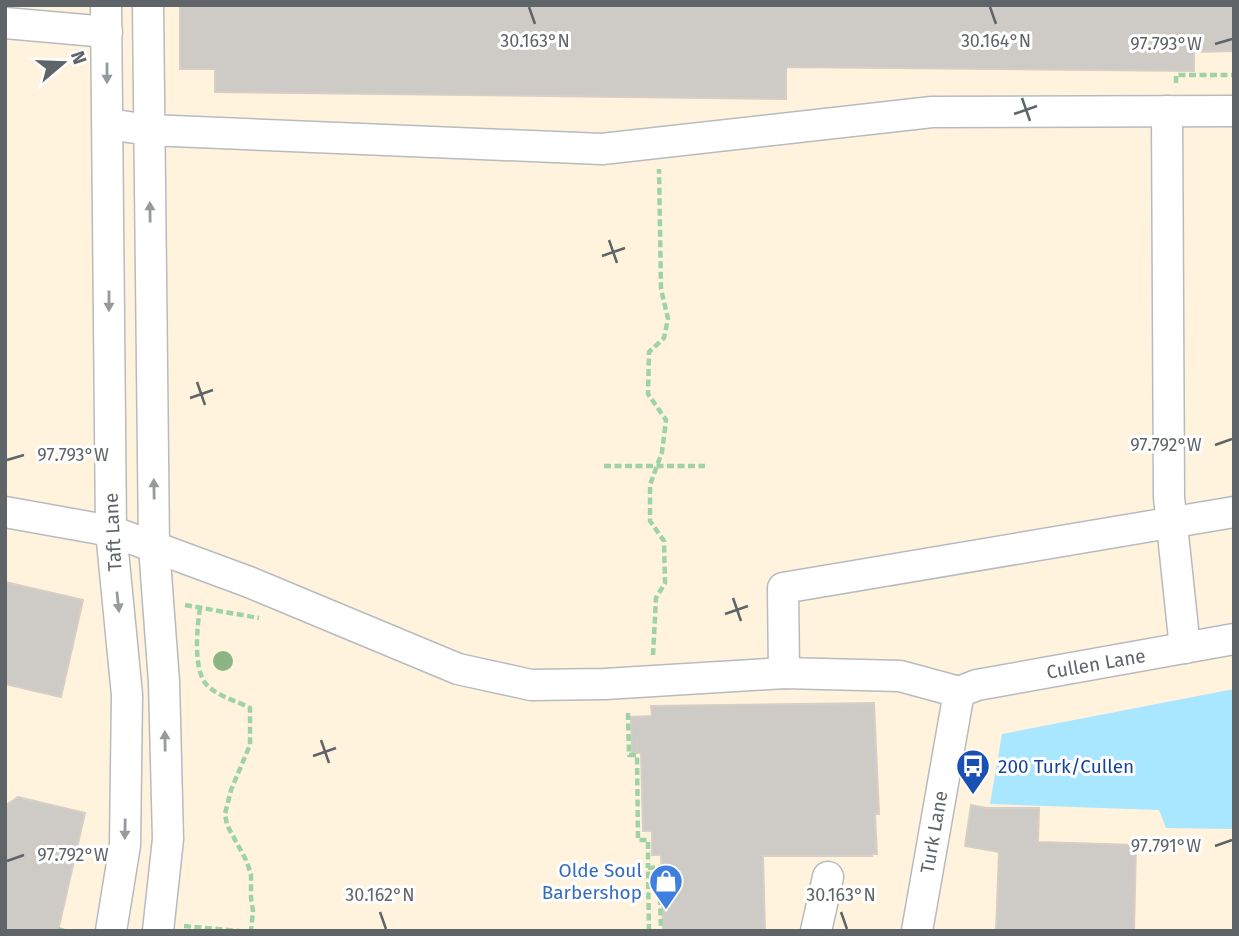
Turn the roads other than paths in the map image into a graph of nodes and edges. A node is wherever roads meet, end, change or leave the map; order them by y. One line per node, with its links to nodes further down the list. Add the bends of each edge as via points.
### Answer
1 (148, 5): 7 (street)
2 (106, 19): 3 (street); 6 (street, Taft Lane, one-way to 6)
3 (5, 23)
4 (1171, 102): 5 (street); 7 (street, via 932,112 602,149); 10 (street)
5 (1234, 111)
6 (107, 124): 7 (street); 11 (street, Taft Lane, one-way to 11)
7 (149, 130): 12 (street, one-way to 7)
8 (5, 512): 11 (street)
9 (1234, 512): 10 (street)
10 (1172, 523): 14 (street); 15 (street, via 783,588)
11 (111, 531): 12 (street); 19 (street, Taft Lane, one-way to 19, via 127,695 125,845)
12 (155, 547): 15 (street, via 458,669 531,685); 18 (street, one-way to 12, via 164,682)
13 (1234, 639): 14 (street, Cullen Lane)
14 (1185, 648): 16 (street, Cullen Lane)
15 (784, 673): 16 (street, via 900,676)
16 (959, 692): 21 (street, Turk Lane)
17 (828, 877): 20 (street)
18 (167, 928)
19 (111, 931)
20 (816, 931)
21 (916, 931)

